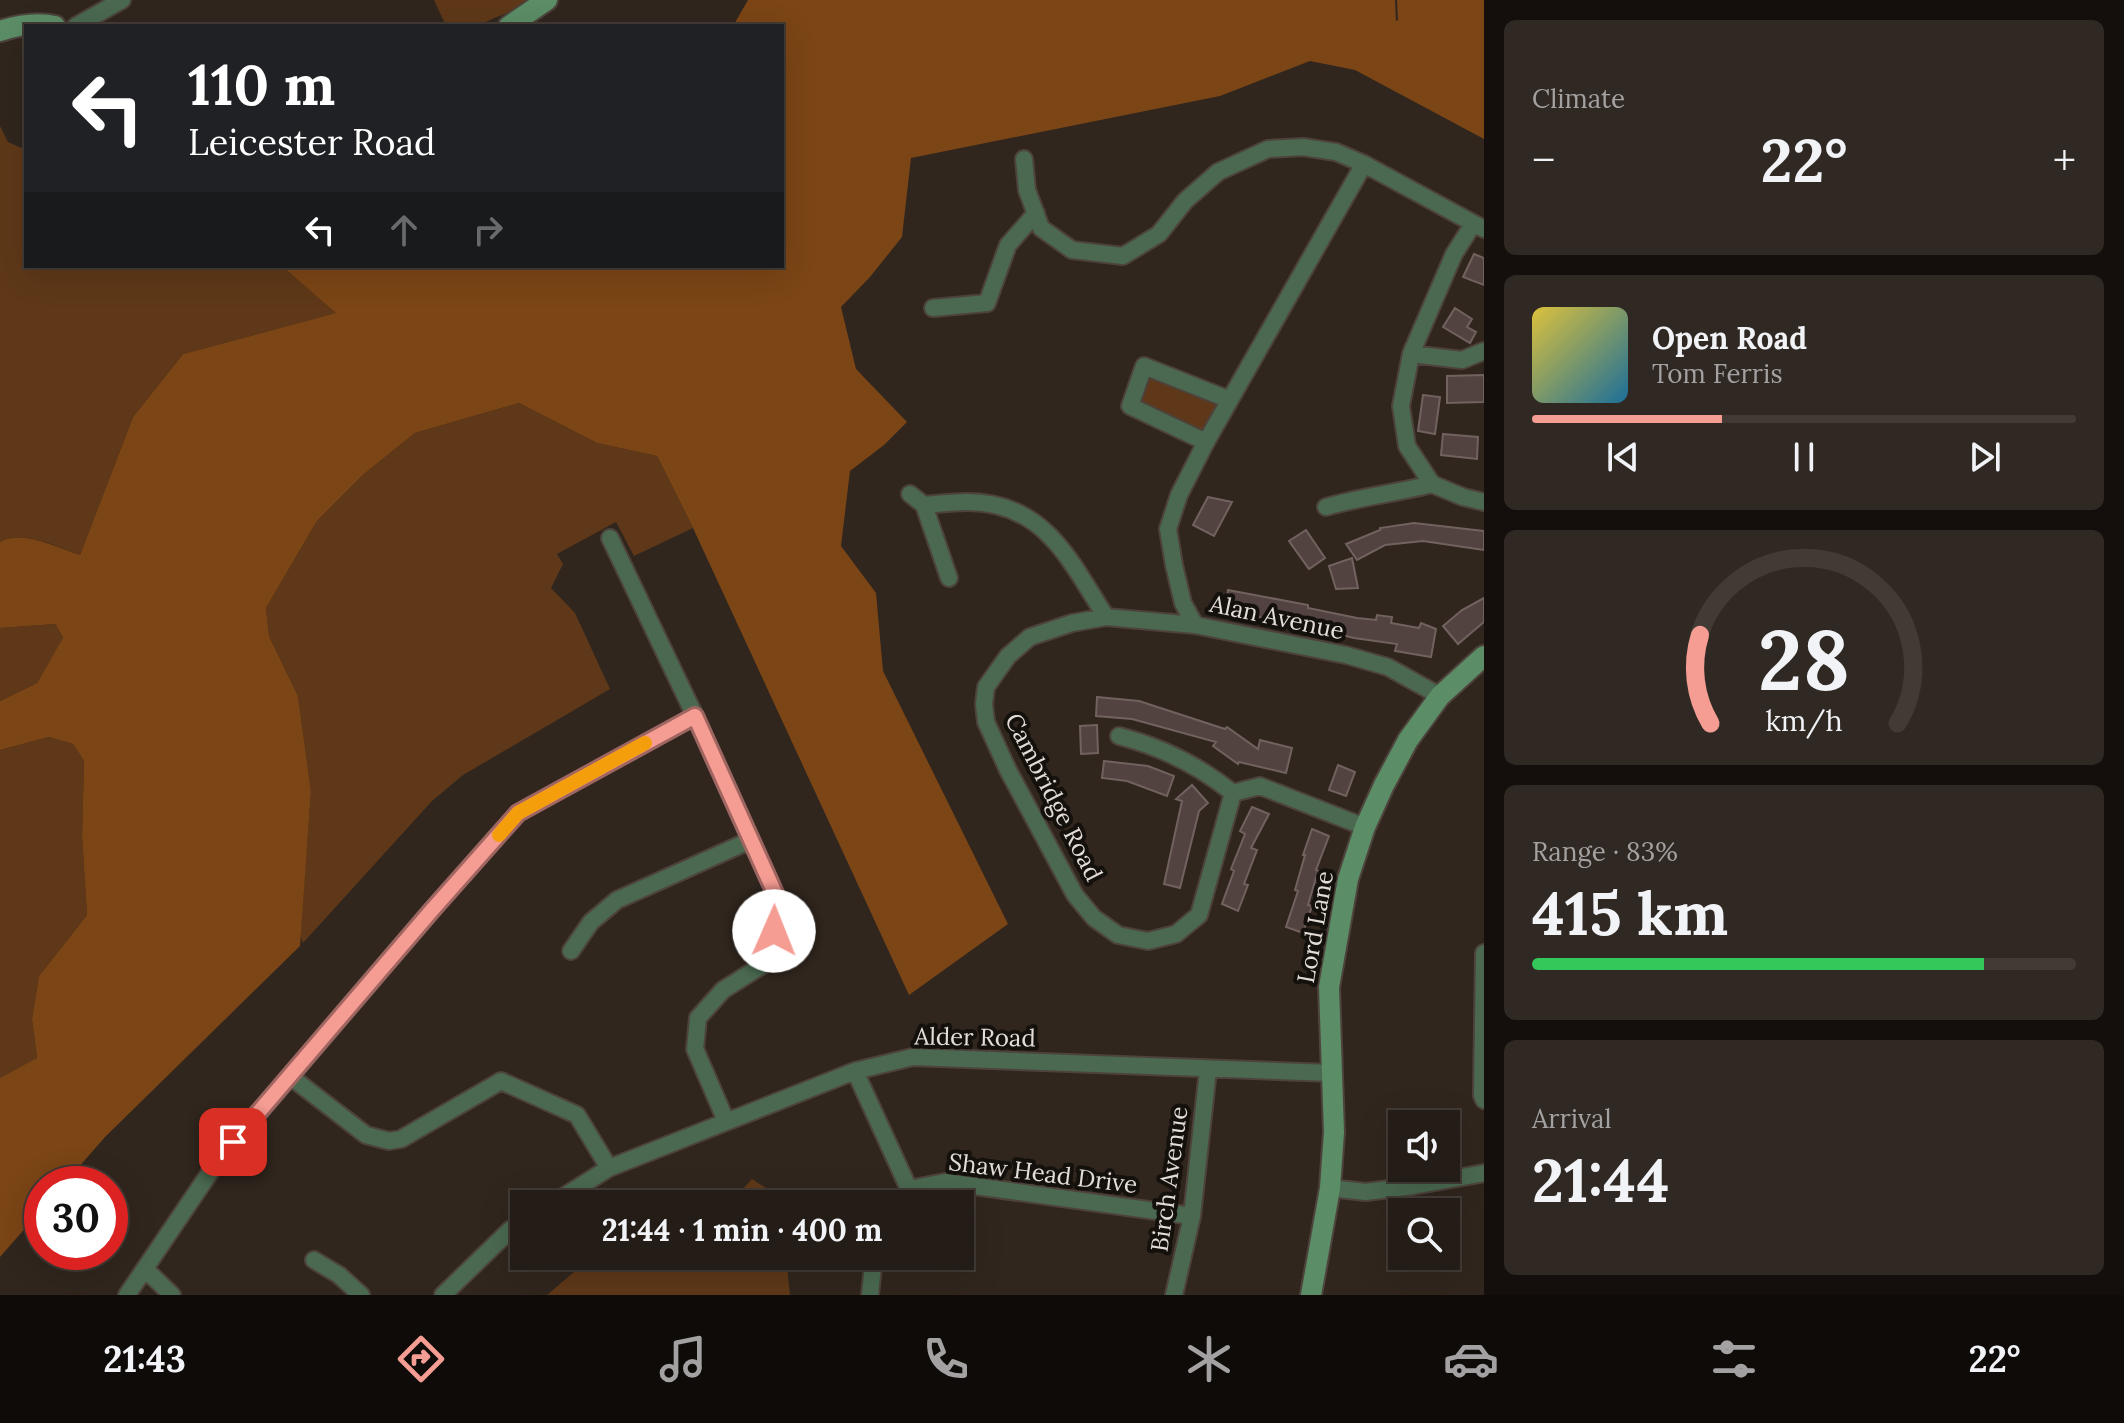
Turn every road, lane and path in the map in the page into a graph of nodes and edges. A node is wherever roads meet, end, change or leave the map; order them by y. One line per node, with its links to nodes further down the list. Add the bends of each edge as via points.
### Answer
1 (122, 0): 3 (street)
2 (547, 0): 4 (street)
3 (80, 24)
4 (512, 24)
5 (24, 25): 6 (street)
6 (0, 31)
7 (1024, 159): 9 (street)
8 (1364, 164): 9 (street, via 1336,152 1268,149 1218,172 1159,234 1123,256 1072,250 1041,228); 10 (street); 14 (street, Alan Avenue)
9 (1036, 213): 11 (street, via 1008,245 987,303)
10 (1479, 227): 13 (street, via 1454,254)
11 (933, 308)
12 (1484, 351): 13 (street, via 1462,360)
13 (1411, 354): 16 (street, via 1401,406 1407,446)
14 (1230, 400): 15 (street, Alan Avenue); 15 (street, via 1144,366 1130,406)
15 (1206, 442): 22 (street, Alan Avenue, via 1168,529 1183,603)
16 (1432, 484): 17 (street); 18 (street)
17 (1484, 502)
18 (1326, 507)
19 (610, 538): 25 (street)
20 (949, 578): 21 (street, via 917,500 995,505 1041,527 1059,544)
21 (1106, 617): 22 (street, Cambridge Road); 27 (street, Cambridge Road, via 1030,637 986,687 984,704 986,722 1008,770 1075,895 1118,935 1148,941 1176,934 1199,915)
22 (1195, 625): 24 (street, Alan Avenue, via 1388,667)
23 (1484, 656): 24 (street, Lord Lane)
24 (1440, 696): 28 (street, Lord Lane, via 1408,740)
25 (695, 716): 29 (street); 35 (street, via 518,813)
26 (1119, 736): 27 (street, via 1183,759)
27 (1233, 793): 28 (street, via 1260,786)
28 (1365, 827): 34 (street, Lord Lane, via 1348,879 1329,987)
29 (751, 840): 30 (street, via 617,900 591,922); 37 (street, via 779,902 769,961 723,990 698,1018 695,1049)
30 (571, 951)
31 (1484, 953): 36 (street)
32 (1208, 1070): 33 (street, Alder Road, via 913,1057); 34 (street, Alder Road); 43 (street, Birch Avenue)
33 (855, 1071): 37 (street, Alder Road); 41 (street)
34 (1331, 1073): 40 (street, Lord Lane)
35 (291, 1077): 38 (street, via 366,1135 389,1141 501,1081 577,1115); 46 (street, via 217,1162)
36 (1484, 1100)
37 (726, 1121): 38 (street, Alder Road)
38 (609, 1168): 42 (street, Alder Road)
39 (1484, 1173): 40 (street, via 1366,1192)
40 (1330, 1188): 54 (street, Lord Lane)
41 (909, 1189): 43 (street, Shaw Head Drive, via 945,1182)
42 (574, 1190)
43 (1192, 1216): 53 (street, Birch Avenue)
44 (510, 1230): 51 (street)
45 (314, 1260): 50 (street)
46 (145, 1269): 48 (street); 49 (street)
47 (873, 1270): 52 (street)
48 (127, 1295)
49 (172, 1295)
50 (361, 1295)
51 (443, 1295)
52 (870, 1295)
53 (1174, 1295)
54 (1311, 1295)

